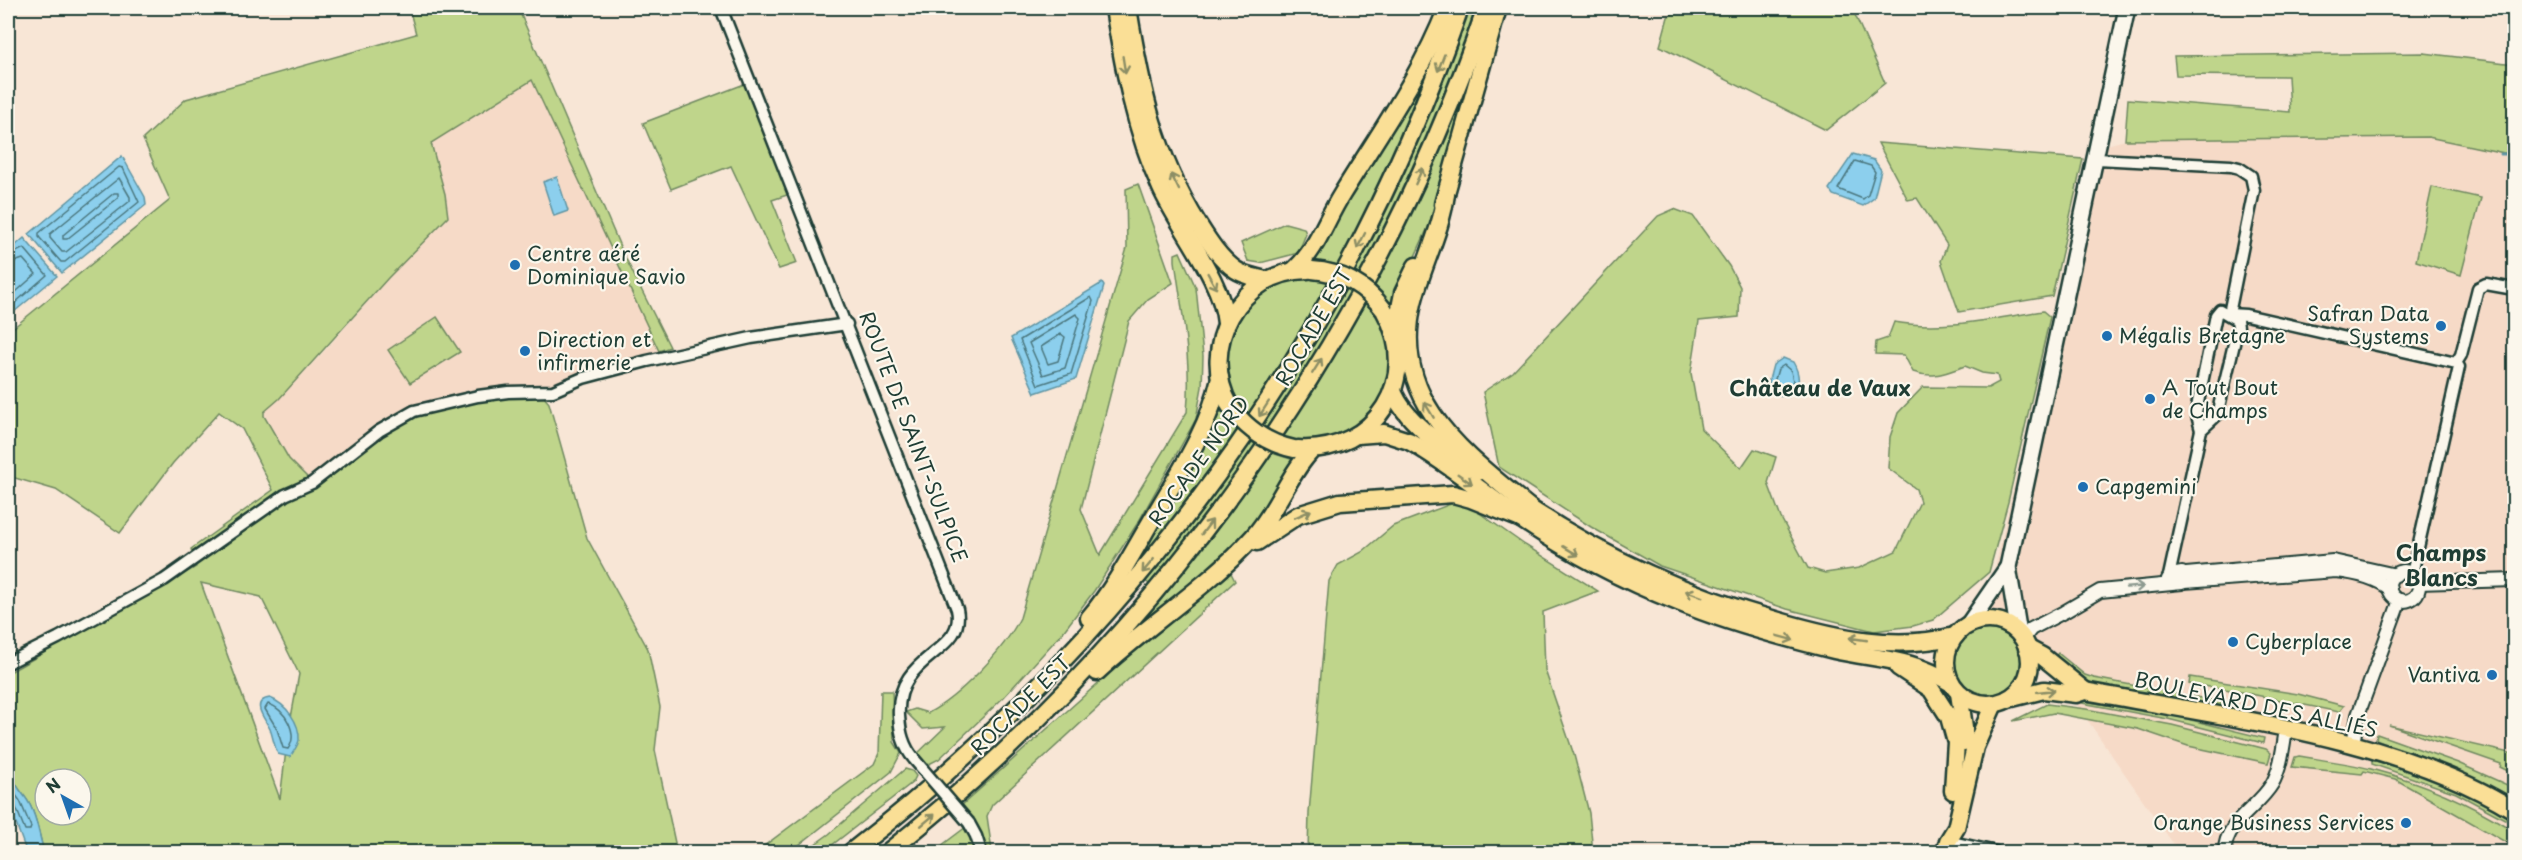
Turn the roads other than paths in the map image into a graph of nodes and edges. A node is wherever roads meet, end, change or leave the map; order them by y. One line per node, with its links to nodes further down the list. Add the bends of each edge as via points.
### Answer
1 (722, 8): 16 (street, ROUTE DE SAINT-SULPICE)
2 (1114, 8): 15 (main road, one-way to 15, via 1134,113 1151,165 1217,290)
3 (1128, 8): 12 (main road, one-way to 3, via 1238,272 1223,259 1175,184 1147,110)
4 (1446, 8): 11 (main road, via 1405,97 1341,195 1309,256)
5 (1460, 8): 47 (main road, ROCADE NORD, one-way to 47, via 1413,131 1360,243 1311,333 1238,447 1174,533 1070,655)
6 (1486, 8): 45 (main road, ROCADE EST, one-way to 6, via 1070,687 1151,597 1280,425 1342,324 1398,219 1452,98)
7 (1498, 8): 10 (main road)
8 (2127, 8): 9 (main road)
9 (2097, 159): 14 (street, via 2231,166 2250,176 2254,190); 27 (main road)
10 (1446, 194): 17 (main road, via 1403,293); 24 (main road, one-way to 10, via 1439,426 1423,401 1412,368 1409,332 1413,303 1443,218)
11 (1293, 271): 12 (main road); 17 (main road, bridge, via 1333,273 1353,281 1384,310)
12 (1266, 280): 15 (main road, via 1246,294)
13 (2514, 290): 18 (street, via 2480,286)
14 (2224, 312): 18 (street); 21 (street, via 2216,315 2196,412); 21 (street, via 2237,320 2238,327 2217,415)
15 (1226, 323): 19 (main road, via 1218,350)
16 (847, 324): 39 (street, via 752,338 647,361 583,378 552,391 478,396 414,411 379,431 312,483 285,495 164,580); 52 (street, ROUTE DE SAINT-SULPICE, bridge, via 960,619 956,633 917,666 900,692 901,733 914,759 969,823)
17 (1395, 333): 20 (main road, via 1398,360)
18 (2456, 363): 30 (street, via 2457,376)
19 (1220, 378): 23 (main road, bridge, via 1230,406 1257,434 1275,444); 47 (main road, via 1206,422 1106,597 1046,668)
20 (1393, 391): 22 (main road, via 1378,416); 24 (main road, via 1410,416)
21 (2201, 430): 25 (street)
22 (1357, 435): 23 (main road, via 1338,445); 24 (main road, one-way to 24, via 1384,433 1409,441)
23 (1312, 450): 26 (main road, via 1273,513)
24 (1526, 514): 26 (main road, one-way to 24, via 1298,515 1340,502 1453,494); 36 (main road, one-way to 24, via 1923,643 1890,643 1840,636 1735,609 1638,571); 38 (main road, one-way to 38, via 1574,554 1678,602 1788,639)
25 (2177, 546): 29 (street); 31 (street)
26 (1236, 555): 45 (main road)
27 (2008, 567): 35 (main road); 37 (main road)
28 (2396, 575): 29 (street, via 2333,561); 30 (street, via 2404,572); 33 (street)
29 (2185, 577): 31 (street); 33 (street, via 2336,572 2377,580)
30 (2415, 578): 32 (street); 34 (street, via 2418,591 2414,597)
31 (2169, 579): 37 (street, one-way to 31, via 2031,629 2100,591)
32 (2514, 580)
33 (2390, 589): 34 (street)
34 (2400, 600): 44 (street, via 2358,715)
35 (1968, 625): 36 (main road); 37 (main road, via 1995,621 2012,628)
36 (1954, 636): 40 (main road, via 1946,654 1947,674)
37 (2023, 640): 41 (main road, BOULEVARD DES ALLIÉS); 42 (main road, via 2030,660 2027,676 2017,692)
38 (1894, 661): 40 (main road, via 1920,666); 46 (main road, via 1899,669 1931,689 1949,717 1956,742)
39 (8, 663)
40 (1955, 688): 42 (main road, via 1975,703); 46 (main road, via 1965,740)
41 (2085, 691): 42 (main road, BOULEVARD DES ALLIÉS, one-way to 41, via 2044,690 2076,694); 43 (main road, BOULEVARD DES ALLIÉS)
42 (2001, 701): 49 (main road, via 1975,747 1956,828)
43 (2286, 729): 44 (main road, BOULEVARD DES ALLIÉS); 54 (street, via 2271,785 2230,830)
44 (2353, 744): 48 (main road, BOULEVARD DES ALLIÉS, via 2440,774)
45 (968, 785): 51 (main road, one-way to 45)
46 (1953, 791): 49 (main road, via 1946,826)
47 (917, 799): 50 (main road, ROCADE NORD)
48 (2514, 810)
49 (1947, 847): 53 (street)
50 (851, 852)
51 (888, 852)
52 (981, 852)
53 (1996, 852)
54 (2225, 852)

